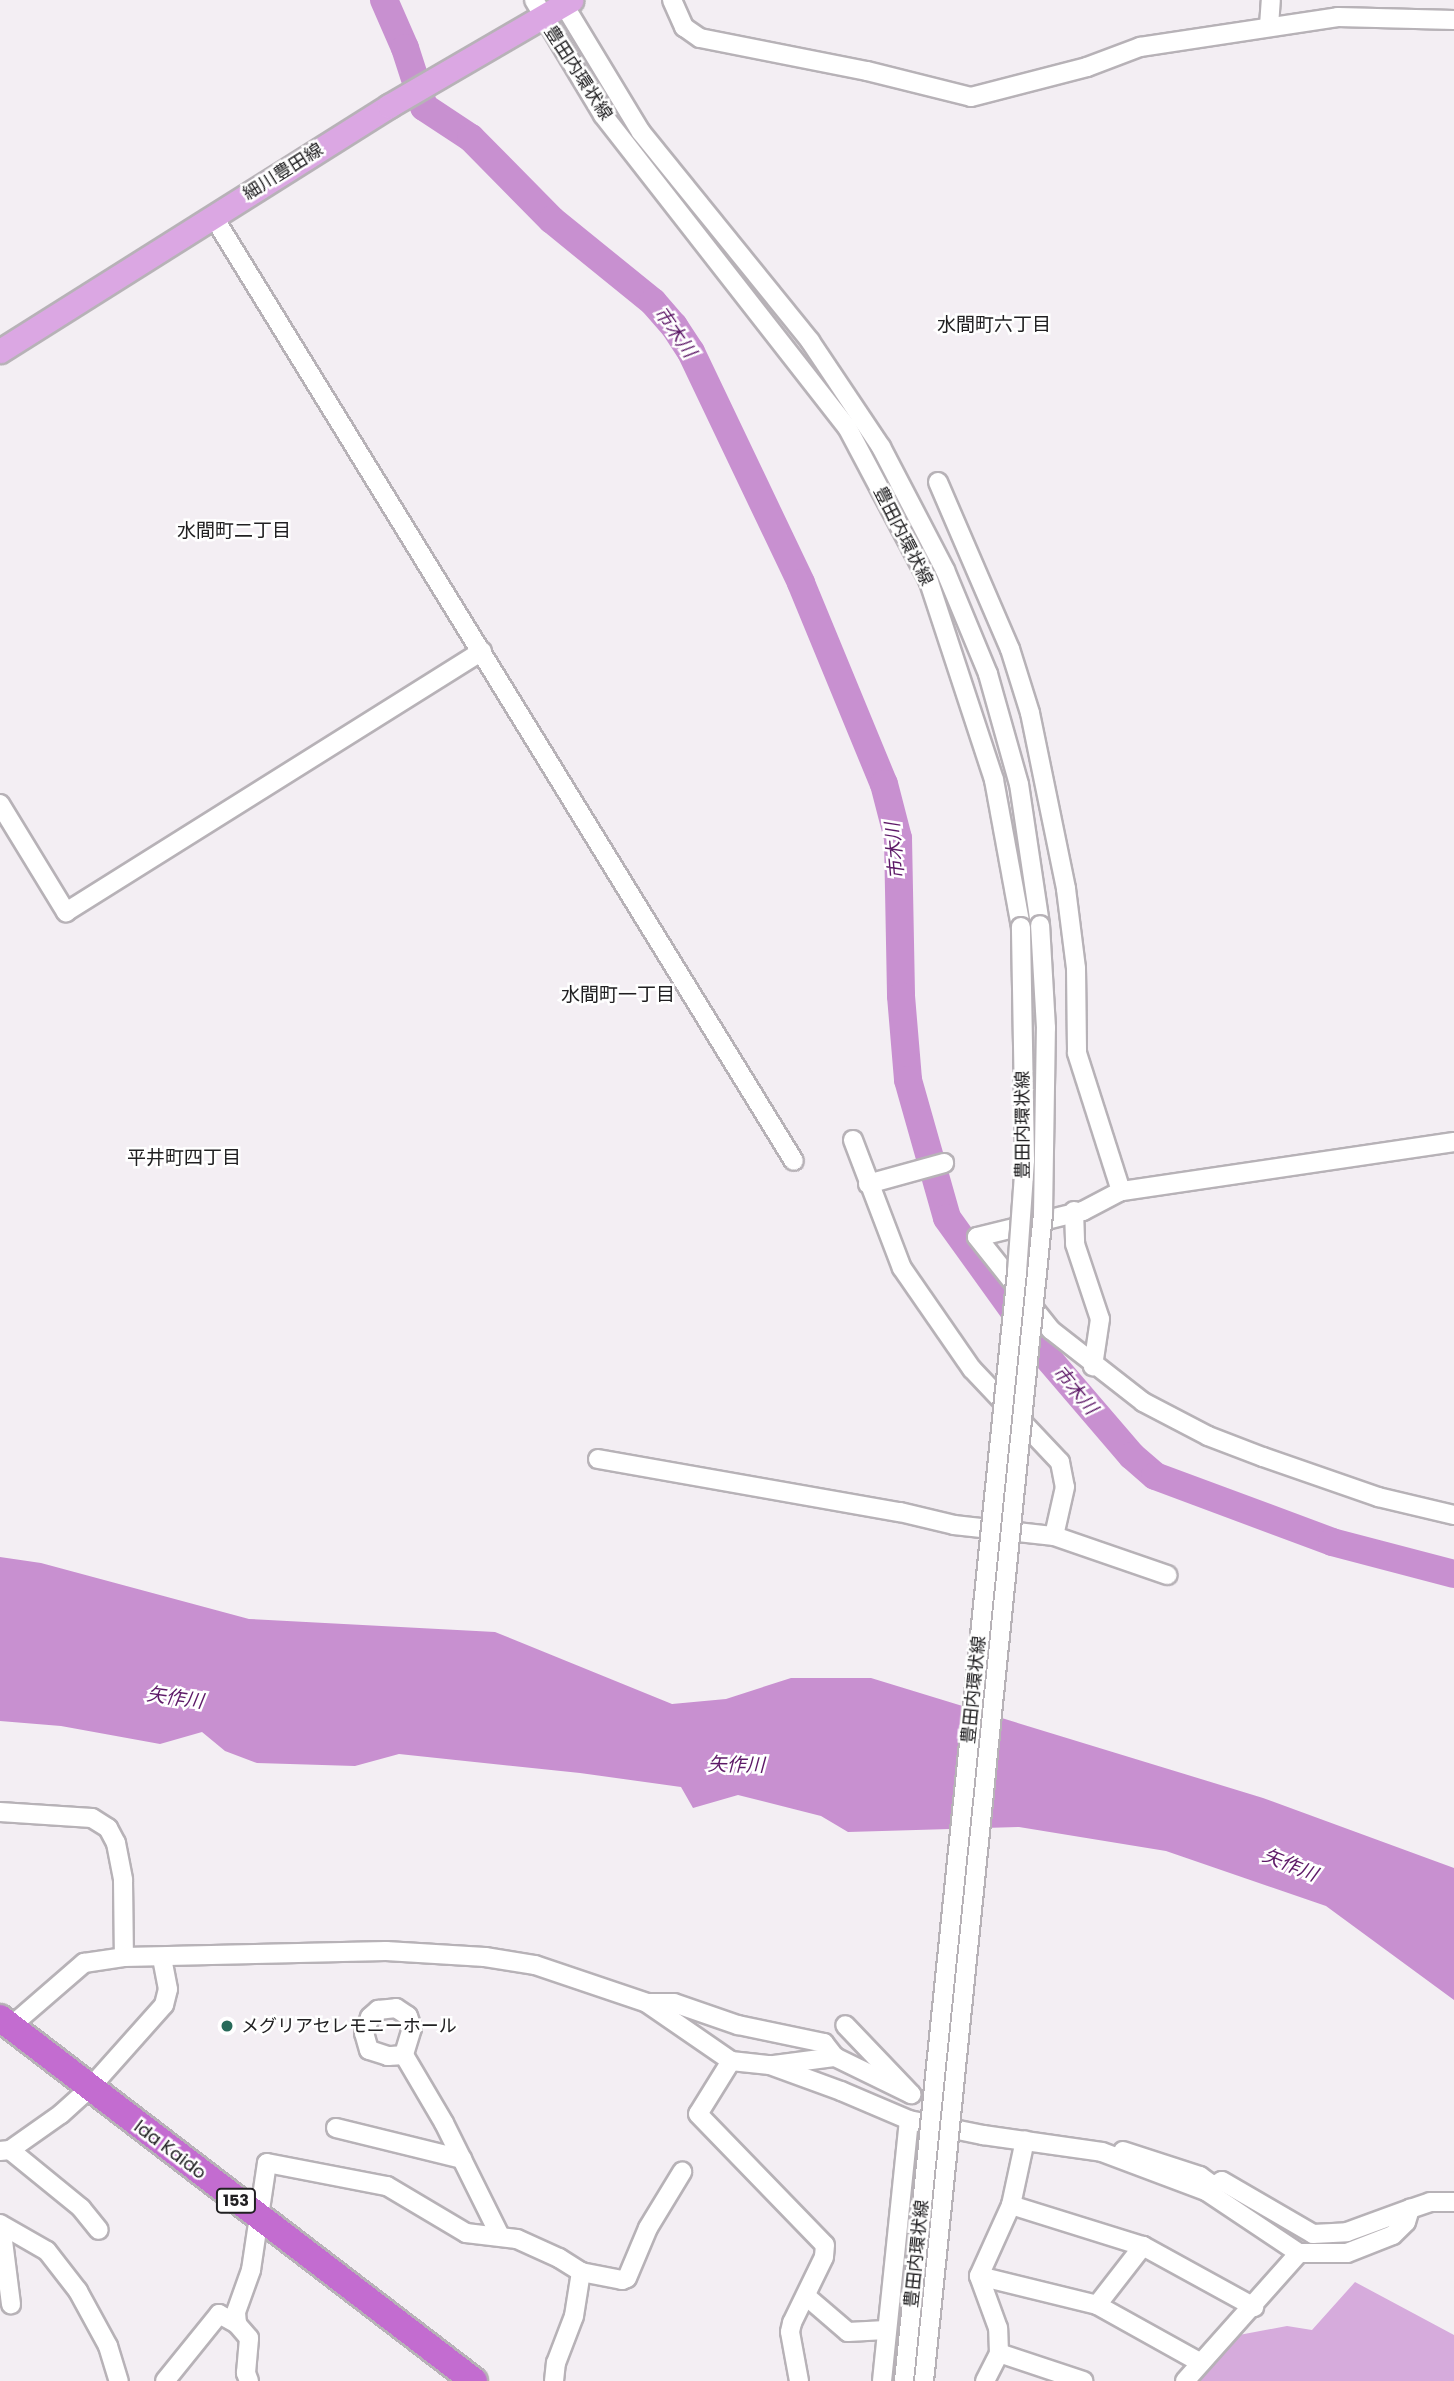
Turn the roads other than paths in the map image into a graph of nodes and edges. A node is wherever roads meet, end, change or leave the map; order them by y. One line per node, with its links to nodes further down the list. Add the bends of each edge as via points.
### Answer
1 (672, 0): 6 (street, via 684,27 700,38 971,97 1075,71 1140,47)
2 (1271, 0): 6 (street)
3 (565, 1): 4 (main road, 細川豊田線); 69 (street, 豊田内環状線, bridge, via 641,132 810,341 881,447 939,558 988,674 1009,747 1040,925 1046,1028 1043,1214)
4 (538, 9): 7 (main road, 細川豊田線, via 442,75); 68 (street, 豊田内環状線, bridge, via 603,115 846,427 929,582 994,779 1021,926 1025,1160 1017,1272)
5 (1454, 20): 6 (street, via 1361,16)
6 (1269, 26)
7 (213, 216): 8 (main road, 細川豊田線); 10 (street)
8 (0, 351)
9 (938, 482): 17 (street, via 1010,649 1030,713 1066,889 1076,968 1077,1053)
10 (482, 651): 11 (street, via 66,912); 14 (street)
11 (0, 804)
12 (853, 1140): 16 (street)
13 (1454, 1142): 17 (street)
14 (794, 1161)
15 (944, 1164): 16 (street)
16 (869, 1184): 22 (street, via 902,1268 972,1368 1060,1462 1065,1487)
17 (1121, 1191): 18 (street, via 1083,1211)
18 (1074, 1211): 19 (street, via 1074,1244 1100,1320); 19 (street, via 977,1237 1051,1330)
19 (1093, 1366): 21 (street, via 1143,1402 1208,1436 1378,1497)
20 (598, 1459): 22 (street, via 954,1525)
21 (1454, 1515)
22 (1054, 1536): 23 (street)
23 (1167, 1575)
24 (0, 1812): 25 (street, via 93,1818 108,1828 116,1843 123,1880)
25 (124, 1957): 26 (street); 28 (street, via 84,1963)
26 (162, 1958): 27 (street, via 386,1951 485,1957 535,1965); 34 (street, via 168,1989 164,2005)
27 (647, 2003): 31 (street, via 674,2003 738,2025 824,2043); 32 (street)
28 (5, 2022): 34 (highway, Ida Kaido / 153)
29 (845, 2025): 31 (street, via 911,2094)
30 (404, 2055): 40 (street)
31 (835, 2057): 33 (street)
32 (731, 2061): 33 (street); 53 (street, via 698,2115 825,2245)
33 (770, 2065): 35 (street)
34 (90, 2088): 38 (street, via 61,2114); 45 (highway, Ida Kaido / 153)
35 (909, 2120): 37 (street); 58 (street)
36 (336, 2128): 40 (street)
37 (1025, 2140): 39 (street); 43 (street)
38 (5, 2151): 47 (street, via 82,2208)
39 (1102, 2152): 44 (street, via 1147,2156 1214,2186 1222,2180 1313,2234 1347,2232); 50 (street, via 1206,2191)
40 (461, 2159): 48 (street)
41 (682, 2172): 51 (street, via 648,2228 626,2278)
42 (1454, 2202): 44 (street, via 1430,2202)
43 (1011, 2205): 49 (street); 52 (street)
44 (1410, 2209): 50 (street, via 1406,2222 1393,2235 1367,2246 1347,2253)
45 (259, 2218): 48 (street, via 267,2163 387,2186 466,2233); 57 (street); 64 (highway, Ida Kaido / 153)
46 (1, 2224): 54 (street); 61 (street, via 47,2251 78,2291 108,2346)
47 (99, 2230)
48 (500, 2236): 51 (street, via 517,2239)
49 (1143, 2246): 55 (street); 56 (street)
50 (1299, 2253): 56 (street)
51 (581, 2272): 65 (street, via 574,2316 556,2362)
52 (979, 2276): 55 (street); 59 (street, via 999,2328)
53 (806, 2296): 58 (street, via 848,2332); 66 (street, via 790,2332)
54 (11, 2304)
55 (1097, 2305): 60 (street)
56 (1254, 2307): 60 (street)
57 (237, 2323): 62 (street, via 219,2314); 63 (street, via 249,2338)
58 (886, 2330): 67 (street)
59 (999, 2353): 70 (street); 71 (street)
60 (1201, 2364): 72 (street)
61 (119, 2381)
62 (166, 2381)
63 (249, 2381)
64 (474, 2381)
65 (554, 2381)
66 (799, 2381)
67 (882, 2381)
68 (904, 2381)
69 (924, 2381)
70 (985, 2381)
71 (1083, 2381)
72 (1185, 2381)

